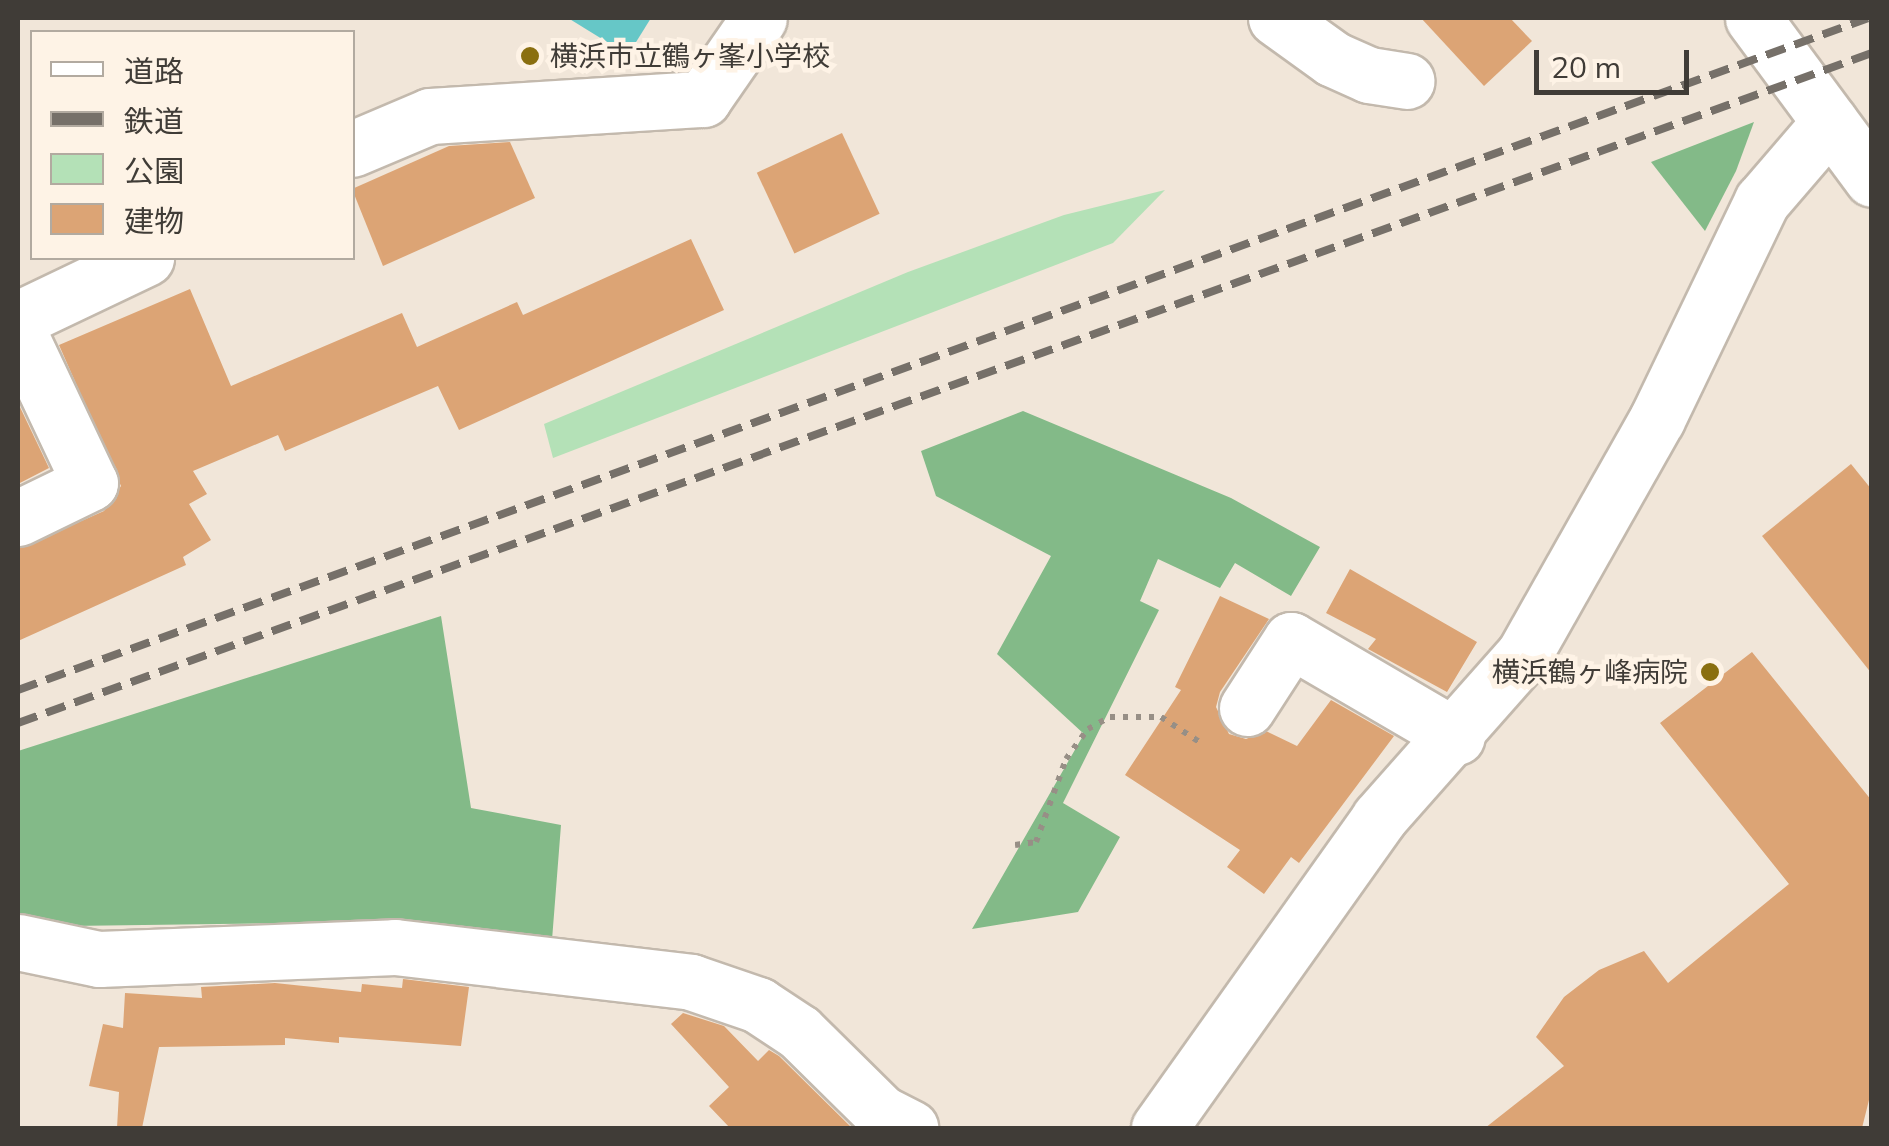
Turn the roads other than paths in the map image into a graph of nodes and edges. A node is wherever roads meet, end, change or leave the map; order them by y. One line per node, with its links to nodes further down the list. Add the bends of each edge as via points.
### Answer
1 (759, 18): 6 (street, via 704,98 430,116)
2 (1276, 18): 4 (street, via 1333,60)
3 (1752, 18): 5 (street)
4 (1407, 81)
5 (1830, 122): 7 (street); 13 (street, via 1762,201 1657,419 1524,654)
6 (355, 148)
7 (1872, 179)
8 (142, 260): 9 (street)
9 (18, 319)
10 (18, 331): 11 (street, via 90,483)
11 (18, 518)
12 (1248, 708): 13 (street, via 1290,640)
13 (1457, 737): 16 (street, via 1379,818)
14 (18, 942): 15 (street, via 98,959 396,948 692,982 758,1005 799,1032 881,1113)
15 (910, 1128)
16 (1159, 1128)

